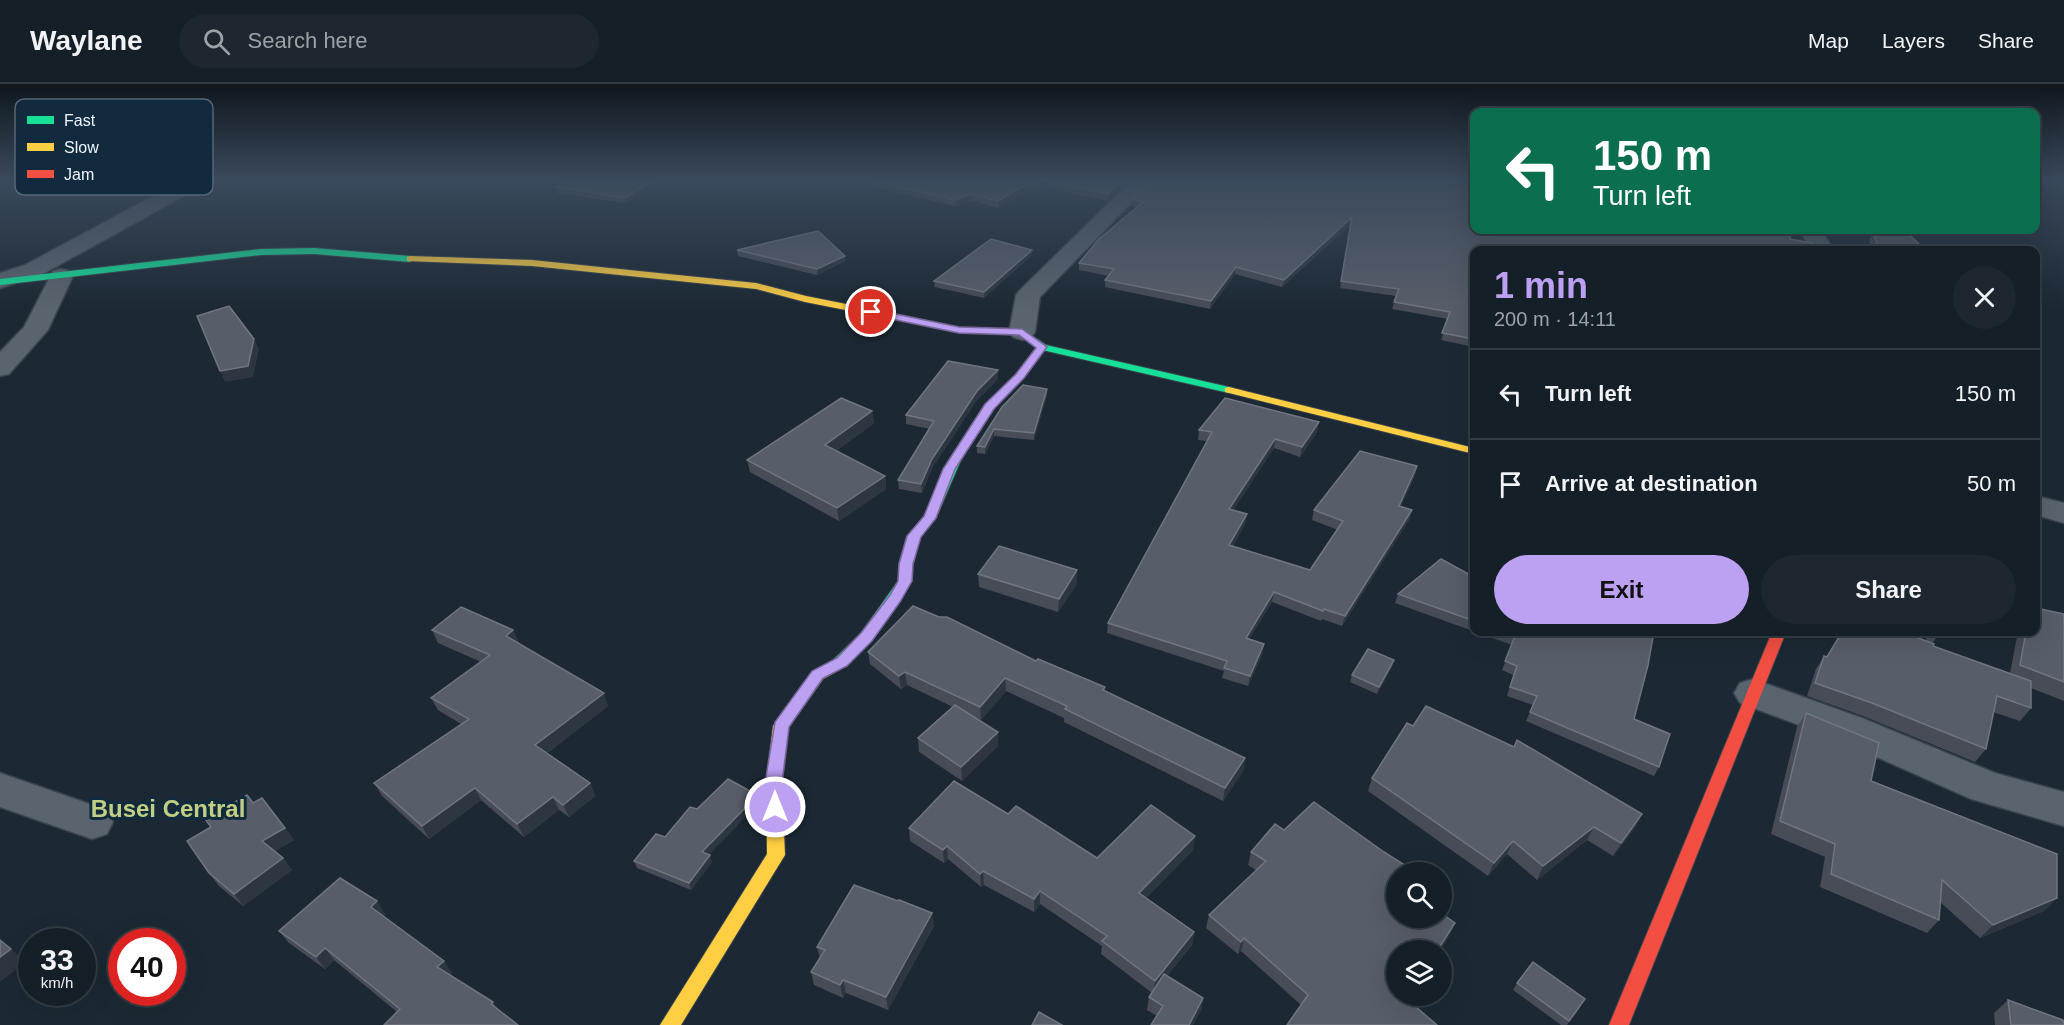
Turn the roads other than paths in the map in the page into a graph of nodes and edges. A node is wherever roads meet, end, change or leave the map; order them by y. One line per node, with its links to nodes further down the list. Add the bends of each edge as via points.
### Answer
1 (121, 222): 4 (street, via 33,270)
2 (1101, 222): 5 (street, via 1028,296)
3 (62, 276): 4 (street); 5 (street, via 261,252 314,251 532,263 756,286 959,330); 7 (street, via 35,330)
4 (0, 282)
5 (1022, 332): 6 (street)
6 (1042, 347): 8 (street); 16 (street, via 1020,376 989,406 949,469 930,518 914,536 905,581 895,598 842,662 818,675 781,726 774,783 776,855)
7 (0, 368)
8 (1470, 450)
9 (2040, 507): 10 (street)
10 (2064, 513)
11 (1777, 636): 12 (street)
12 (1753, 693): 14 (street, via 1848,728 1986,787); 17 (street)
13 (0, 790): 15 (street)
14 (2064, 809)
15 (92, 822)
16 (670, 1025)
17 (1619, 1025)

